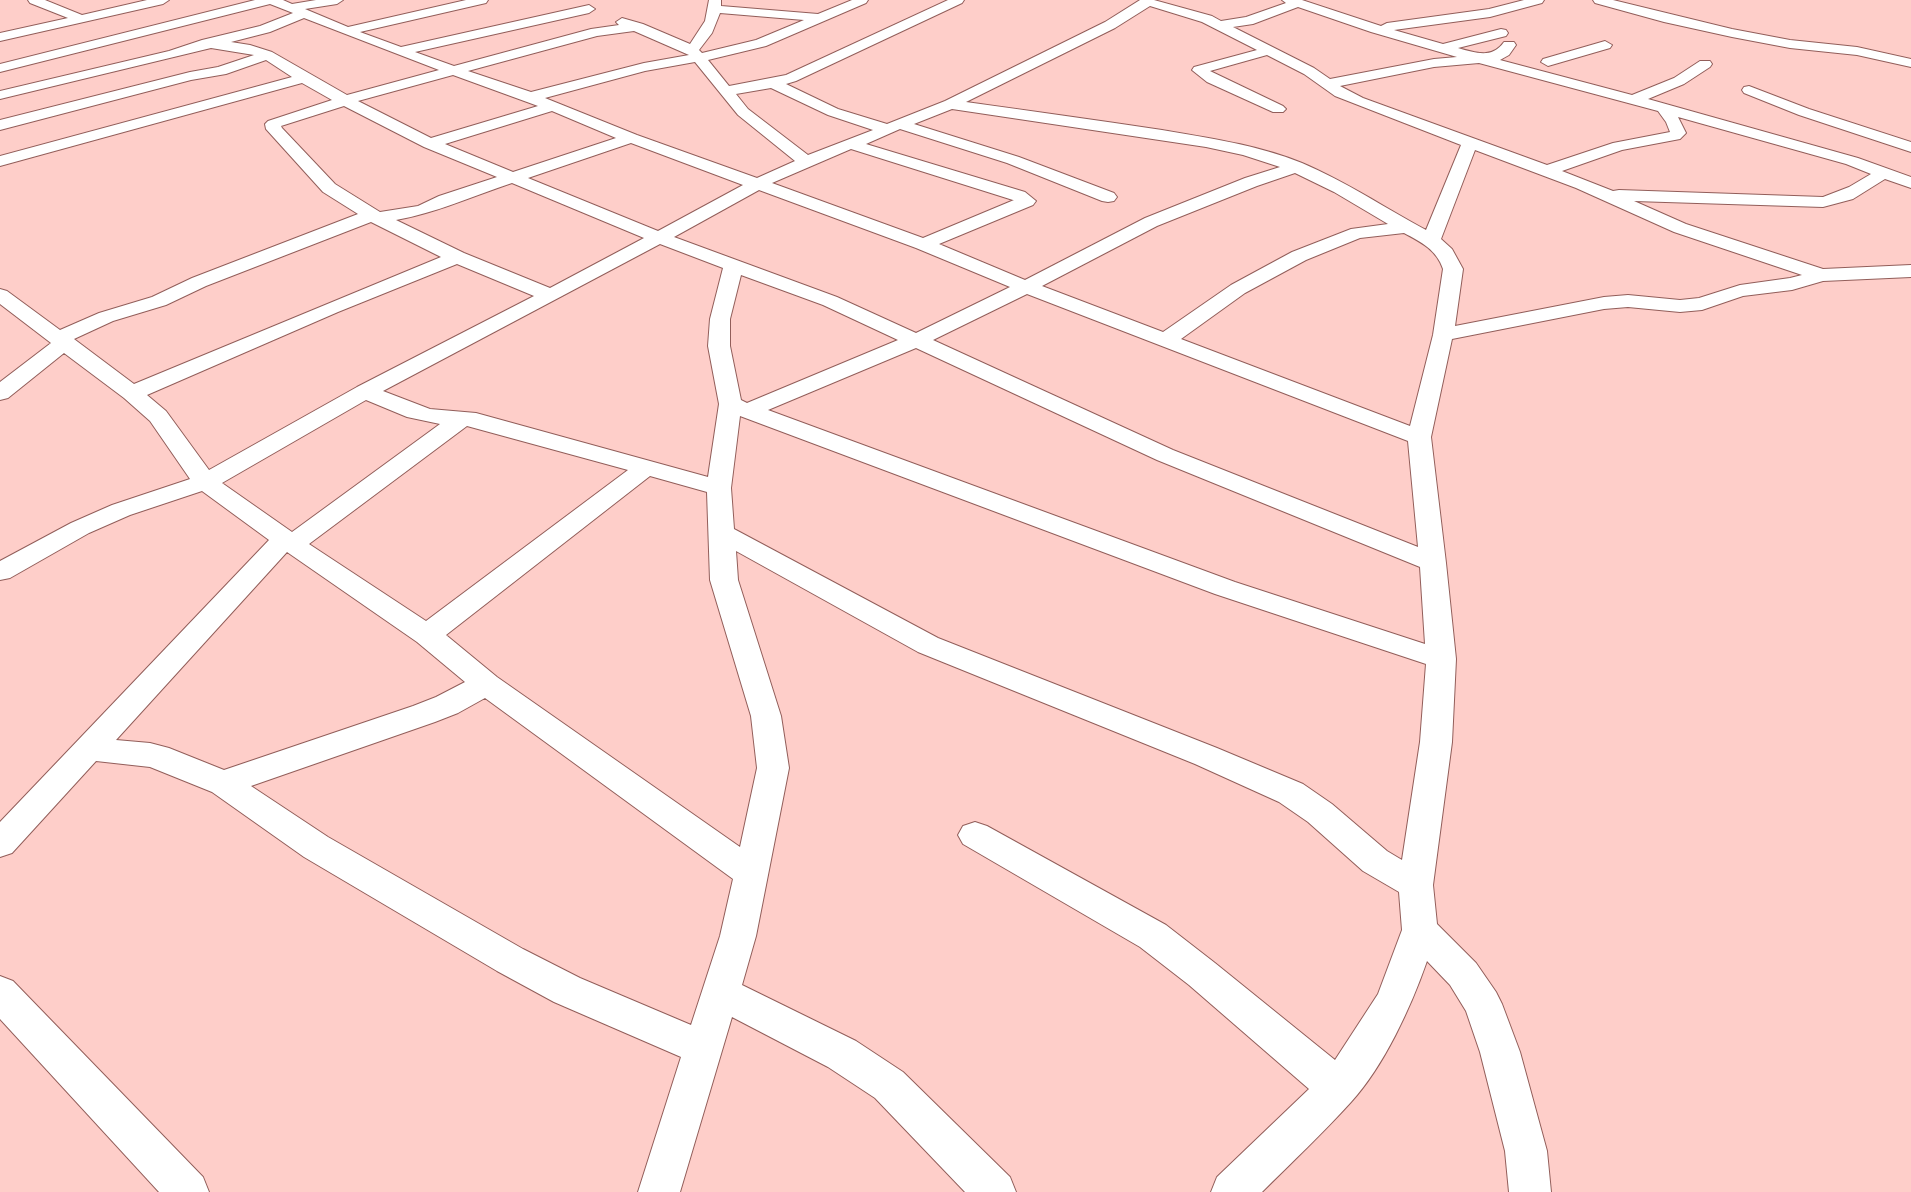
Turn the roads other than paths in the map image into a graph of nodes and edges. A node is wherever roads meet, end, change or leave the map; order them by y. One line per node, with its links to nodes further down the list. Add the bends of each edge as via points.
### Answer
1 (34, 0): 19 (street)
2 (271, 0): 15 (street); 42 (street)
3 (337, 0): 15 (street)
4 (482, 0): 24 (street)
5 (570, 0): 16 (street)
6 (862, 0): 18 (street)
7 (958, 0): 45 (street, via 805,72)
8 (1538, 0): 17 (street)
9 (1599, 0): 40 (street, via 1732,33 1790,44 1864,52)
10 (154, 1): 19 (street)
11 (1147, 1): 20 (street); 54 (street, via 1110,25)
12 (1296, 1): 20 (street, via 1248,21); 22 (street)
13 (1463, 3): 17 (street)
14 (715, 4): 18 (street); 35 (street, via 713,19)
15 (298, 10): 23 (street); 24 (street)
16 (602, 14): 21 (street); 25 (street); 33 (street)
17 (1490, 14): 22 (street); 26 (street)
18 (819, 18): 35 (street, via 761,43 727,53)
19 (82, 19): 27 (street)
20 (1219, 25): 34 (street)
21 (638, 27): 25 (street); 35 (street)
22 (1376, 28): 31 (street)
23 (265, 29): 28 (street); 32 (street)
24 (347, 31): 33 (street)
25 (596, 32): 43 (street)
26 (1501, 33): 29 (street); 31 (street)
27 (0, 38)
28 (207, 43): 32 (street); 50 (street, via 134,64)
29 (1509, 45): 38 (street, via 1501,55); 39 (street)
30 (1605, 46): 39 (street)
31 (1444, 48): 37 (street)
32 (250, 49): 36 (street)
33 (402, 51): 43 (street)
34 (1267, 51): 46 (street); 57 (street, via 1198,70)
35 (696, 53): 49 (street); 51 (street)
36 (267, 55): 44 (street); 58 (street, via 221,71 190,76)
37 (1464, 57): 38 (street); 46 (street)
38 (1481, 59): 47 (street)
39 (1548, 62): 47 (street)
40 (1911, 63)
41 (1705, 64): 53 (street, via 1680,81)
42 (0, 68)
43 (454, 71): 51 (street); 52 (street)
44 (303, 78): 52 (street); 67 (street)
45 (773, 83): 49 (street); 59 (street, via 833,112)
46 (1328, 84): 63 (street, via 1340,93)
47 (1582, 84): 53 (street)
48 (1749, 90): 62 (street)
49 (726, 91): 70 (street, via 743,112)
50 (0, 95)
51 (530, 97): 55 (street)
52 (343, 100): 64 (street); 79 (street, via 278,121 272,127 329,188)
53 (1632, 100): 56 (street)
54 (950, 104): 59 (street); 71 (street, via 1222,145)
55 (553, 106): 61 (street); 64 (street)
56 (1663, 108): 69 (street); 72 (street, via 1677,129 1674,136 1619,146)
57 (1278, 109)
58 (0, 125)
59 (893, 127): 65 (street); 78 (street, via 1013,160)
60 (0, 133): 67 (street)
61 (631, 138): 74 (street); 76 (street)
62 (1890, 140): 66 (street); 69 (street)
63 (1470, 142): 72 (street); 80 (street)
64 (430, 144): 74 (street)
65 (850, 144): 70 (street); 82 (street, via 1027,201)
66 (1911, 147)
67 (16, 156): 68 (street)
68 (0, 161)
69 (1852, 161): 73 (street)
70 (806, 162): 76 (street)
71 (1297, 167): 80 (street); 87 (street, via 1151,222)
72 (1546, 171): 77 (street)
73 (1883, 172): 75 (street); 77 (street, via 1847,195 1823,202)
74 (511, 177): 79 (street, via 430,208); 81 (street)
75 (1909, 180)
76 (759, 183): 81 (street); 82 (street)
77 (1607, 195): 86 (street, via 1680,228)
78 (1108, 196)
79 (375, 216): 83 (street); 91 (street, via 208,279 159,302 106,317)
80 (1419, 234): 90 (street, via 1451,259 1453,269); 93 (street, via 1356,234 1313,250 1238,289)
81 (660, 238): 84 (street); 89 (street)
82 (924, 244): 87 (street)
83 (457, 257): 89 (street); 96 (street)
84 (734, 264): 92 (street, via 830,301); 97 (street, via 720,319 719,346)
85 (1911, 271): 86 (street)
86 (1822, 275): 90 (street, via 1792,284 1740,290 1702,304 1604,303)
87 (1026, 287): 92 (street); 93 (street)
88 (0, 295): 91 (street)
89 (551, 296): 94 (street)
90 (1443, 335): 99 (street)
91 (62, 340): 95 (street); 96 (street)
92 (917, 340): 97 (street); 105 (street, via 1165,455)
93 (1164, 341): 99 (street)
94 (365, 392): 98 (street, via 429,416); 101 (street)
95 (0, 393)
96 (132, 393): 101 (street, via 158,416)
97 (740, 407): 102 (street); 108 (street, via 1225,588)
98 (463, 418): 100 (street); 104 (street)
99 (1418, 437): 105 (street)
100 (647, 467): 102 (street); 107 (street)
101 (205, 482): 104 (street); 106 (street, via 88,524)
102 (719, 488): 103 (street)
103 (723, 532): 114 (street, via 724,580 766,716 773,768); 115 (street, via 928,645 1291,793 1320,813 1375,861)
104 (288, 542): 107 (street); 110 (street)
105 (1433, 563): 108 (street)
106 (0, 572)
107 (427, 635): 109 (street)
108 (1441, 659): 115 (street, via 1436,742)
109 (486, 684): 111 (street, via 424,714); 114 (street)
110 (88, 749): 111 (street, via 150,755); 113 (street)
111 (223, 782): 119 (street, via 369,880 510,960 567,990)
112 (975, 835): 120 (street, via 1154,936)
113 (0, 844)
114 (752, 874): 117 (street)
115 (1416, 885): 116 (street)
116 (1420, 930): 120 (street, via 1394,1000); 125 (street, via 1463,974 1483,1004 1500,1052 1526,1151)
117 (721, 992): 119 (street); 123 (street, via 842,1054 889,1085)
118 (0, 993): 121 (street)
119 (703, 1048): 122 (street)
120 (1338, 1088): 124 (street)
121 (188, 1192)
122 (659, 1192)
123 (995, 1192)
124 (1232, 1192)
125 (1530, 1192)

